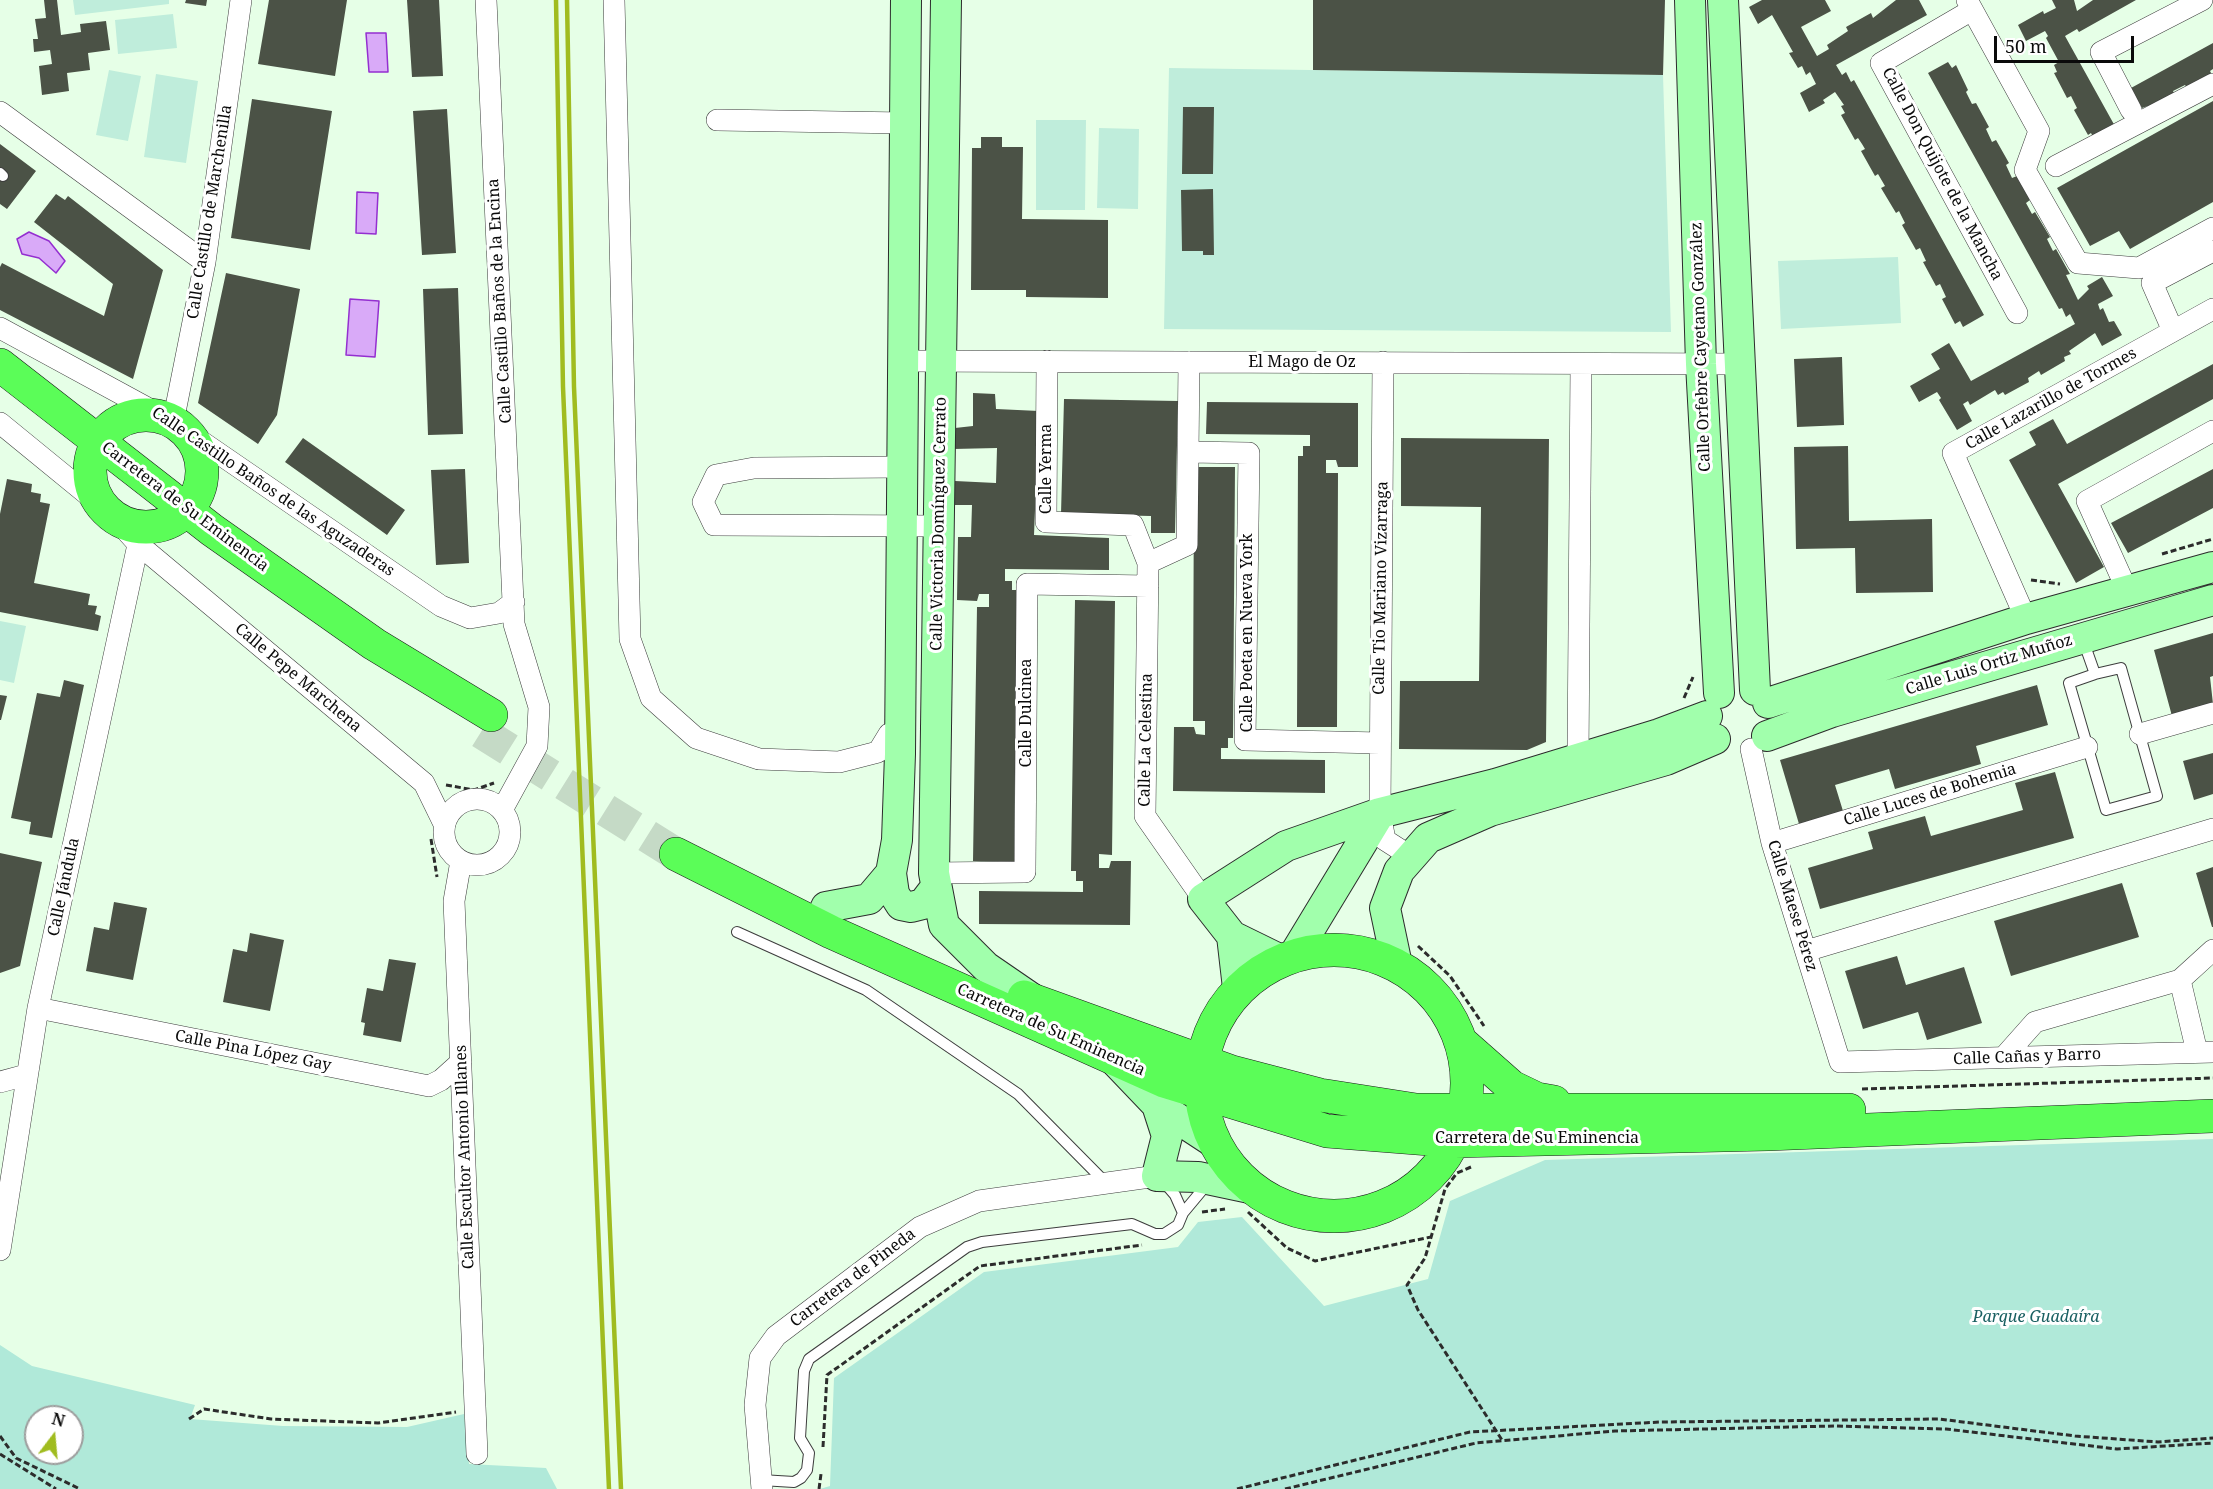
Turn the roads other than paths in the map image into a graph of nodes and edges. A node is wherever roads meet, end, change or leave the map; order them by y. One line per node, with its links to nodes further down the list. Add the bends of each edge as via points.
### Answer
1 (241, 0): 18 (street, Calle Castillo de Marchenilla)
2 (486, 0): 47 (street, Calle Castillo Baños de la Encina)
3 (614, 0): 55 (street, via 630,639 651,698 696,738 759,759 838,762 878,752)
4 (906, 0): 14 (street)
5 (946, 0): 24 (street, Calle Victoria Domínguez Cerrato)
6 (1690, 0): 29 (street, Calle Orfebre Cayetano González)
7 (1723, 0): 30 (street)
8 (2202, 0): 11 (street, via 2101,52)
9 (1969, 5): 16 (street, via 2040,131 2025,170 2078,263 2139,268); 20 (street, Calle Don Quijote de la Mancha, via 1881,63)
10 (2213, 84): 15 (street)
11 (2131, 110)
12 (0, 112): 18 (street)
13 (717, 120): 14 (street)
14 (904, 123): 23 (street)
15 (2056, 165)
16 (2213, 228)
17 (2213, 251): 22 (street, via 2152,283)
18 (205, 262): 32 (street, Calle Castillo de Marchenilla)
19 (2213, 309): 22 (street, Calle Lazarillo de Tormes)
20 (2017, 313)
21 (0, 328): 32 (street, Calle Castillo Baños de las Aguzaderas)
22 (2173, 331): 48 (street, Calle Lazarillo de Tormes, via 1953,453)
23 (902, 361): 24 (street, El Mago de Oz); 37 (street)
24 (941, 361): 25 (street, El Mago de Oz); 41 (street, Calle Victoria Domínguez Cerrato)
25 (1047, 361): 26 (street, El Mago de Oz); 42 (street, Calle Yerma, via 1046,522 1132,525)
26 (1189, 362): 27 (street, El Mago de Oz); 36 (street)
27 (1383, 362): 28 (street, El Mago de Oz); 58 (street, Calle Tio Mariano Vizarraga)
28 (1581, 364): 29 (street, El Mago de Oz); 60 (street)
29 (1701, 364): 30 (street, El Mago de Oz); 53 (street, Calle Orfebre Cayetano González)
30 (1741, 364): 51 (street)
31 (0, 365): 35 (main road, Carretera de Su Eminencia)
32 (173, 422): 35 (main road, via 153,415 131,417 112,426); 38 (main road, via 190,437 200,458 198,491); 47 (street, Calle Castillo Baños de las Aguzaderas, via 441,606 470,618 499,613)
33 (0, 423): 39 (street, Calle Pepe Marchena)
34 (2213, 431): 45 (street, via 2087,501)
35 (98, 442): 38 (main road, Carretera de Su Eminencia); 39 (main road, via 90,465 93,489)
36 (1188, 452): 42 (street, via 1187,545); 58 (street, Calle Poeta en Nueva York, via 1249,453 1245,740)
37 (902, 467): 40 (street); 40 (street, via 754,468 716,475 703,502 714,525)
38 (185, 510): 39 (main road, via 170,521); 54 (main road, Carretera de Su Eminencia)
39 (124, 523): 63 (street, Calle Pepe Marchena, via 424,783); 81 (street, Calle Jándula)
40 (902, 525): 41 (street); 68 (street, via 900,754 897,840)
41 (939, 526): 69 (street, Calle Victoria Domínguez Cerrato)
42 (1148, 563): 44 (street, Calle La Celestina)
43 (2213, 567): 45 (street, Calle Luis Ortiz Muñoz)
44 (1148, 586): 69 (street, Calle Dulcinea, via 1028,584 1025,872); 70 (street, Calle La Celestina, via 1146,816)
45 (2127, 590): 48 (street, Calle Luis Ortiz Muñoz)
46 (2213, 600): 49 (street, Calle Luis Ortiz Muñoz)
47 (514, 602): 61 (street, Calle Castillo Baños de la Encina, via 514,624 539,707 537,746)
48 (2026, 619): 51 (street, Calle Luis Ortiz Muñoz)
49 (2082, 637): 50 (lane); 57 (street, Calle Luis Ortiz Muñoz, via 1832,712)
50 (2095, 674): 56 (lane, via 2121,668); 59 (lane, via 2069,683)
51 (1762, 696): 53 (street, via 1733,687); 57 (street, via 1772,715)
52 (2213, 713): 56 (street)
53 (1714, 716): 57 (street, via 1731,750); 60 (street); 66 (street, via 1666,760 1490,811 1428,838)
54 (486, 723)
55 (889, 734)
56 (2140, 734): 59 (lane, via 2157,796 2106,810)
57 (1759, 742): 65 (street, Calle Maese Pérez)
58 (1380, 743): 62 (street, Calle Tio Mariano Vizarraga)
59 (2087, 747): 65 (street, Calle Luces de Bohemia)
60 (1578, 758): 62 (street)
61 (502, 810): 63 (street, via 488,800 466,800); 67 (street, via 510,834 502,854 483,865)
62 (1380, 813): 66 (street, Calle Tio Mariano Vizarraga, via 1385,840); 70 (street, via 1286,846); 77 (street)
63 (437, 829): 67 (street)
64 (2213, 829): 75 (street)
65 (1773, 843): 75 (street, Calle Maese Pérez)
66 (1410, 856): 76 (street, via 1399,871 1384,908)
67 (461, 861): 86 (street, Calle Escultor Antonio Illanes, via 454,901)
68 (891, 873): 69 (street, via 894,894 902,905 911,907 923,904); 71 (street, via 869,899)
69 (935, 880): 80 (street, Calle Victoria Domínguez Cerrato, via 944,925 986,967)
70 (1203, 899): 73 (street)
71 (826, 907): 80 (main road, Carretera de Su Eminencia); 84 (main road, Carretera de Su Eminencia, via 678,845 831,932)
72 (737, 932): 101 (lane, via 866,990 1018,1094)
73 (1232, 936): 77 (street); 79 (street)
74 (2213, 950): 78 (street)
75 (1806, 951): 87 (street, Calle Maese Pérez)
76 (1406, 954): 77 (main road, via 1329,949); 82 (main road, via 1425,985)
77 (1288, 957): 79 (main road, via 1264,968)
78 (2180, 980): 83 (street); 85 (street, via 2035,1022)
79 (1238, 988): 89 (main road, via 1218,1013 1205,1042)
80 (1037, 1002): 89 (main road, Carretera de Su Eminencia)
81 (38, 1008): 86 (street, Calle Pina López Gay, via 429,1086); 88 (street, Calle Jándula)
82 (1474, 1038): 92 (main road, via 1512,1088 1536,1099); 95 (main road)
83 (2205, 1052): 85 (street, Calle Cañas y Barro)
84 (1111, 1057): 89 (main road, Carretera de Su Eminencia, via 1164,1081); 91 (street)
85 (2002, 1058): 87 (street, Calle Cañas y Barro)
86 (461, 1062): 105 (street, Calle Escultor Antonio Illanes)
87 (1840, 1062)
88 (26, 1075): 90 (street); 104 (street, Calle Jándula)
89 (1204, 1078): 95 (main road, Carretera de Su Eminencia, via 1416,1110); 97 (main road, via 1201,1108)
90 (0, 1082)
91 (1157, 1105): 97 (street); 98 (street, via 1167,1136)
92 (1588, 1110): 94 (main road, Carretera de Su Eminencia, via 1942,1111); 95 (main road, Carretera de Su Eminencia)
93 (2213, 1116): 94 (main road, Carretera de Su Eminencia)
94 (2059, 1120): 96 (main road, Carretera de Su Eminencia, via 1768,1134)
95 (1458, 1125): 96 (main road, Carretera de Su Eminencia); 100 (main road, via 1447,1155)
96 (1505, 1140): 100 (main road)
97 (1213, 1144): 98 (street, via 1183,1166); 102 (main road, via 1228,1167)
98 (1157, 1176): 99 (street); 101 (street, Carretera de Pineda); 103 (lane, via 1175,1195)
99 (1211, 1179): 102 (street); 103 (lane)
100 (1423, 1183): 102 (main road, via 1392,1204 1356,1215 1319,1216)
101 (1107, 1185): 106 (street, Carretera de Pineda, via 979,1201 920,1227 777,1336 760,1358 757,1386 755,1406)
102 (1241, 1201)
103 (1183, 1213): 106 (lane, via 1178,1225 1164,1234 1132,1224 967,1247 809,1359 804,1371 801,1438 809,1453 807,1470 794,1482)
104 (0, 1250)
105 (477, 1454)
106 (762, 1484)

